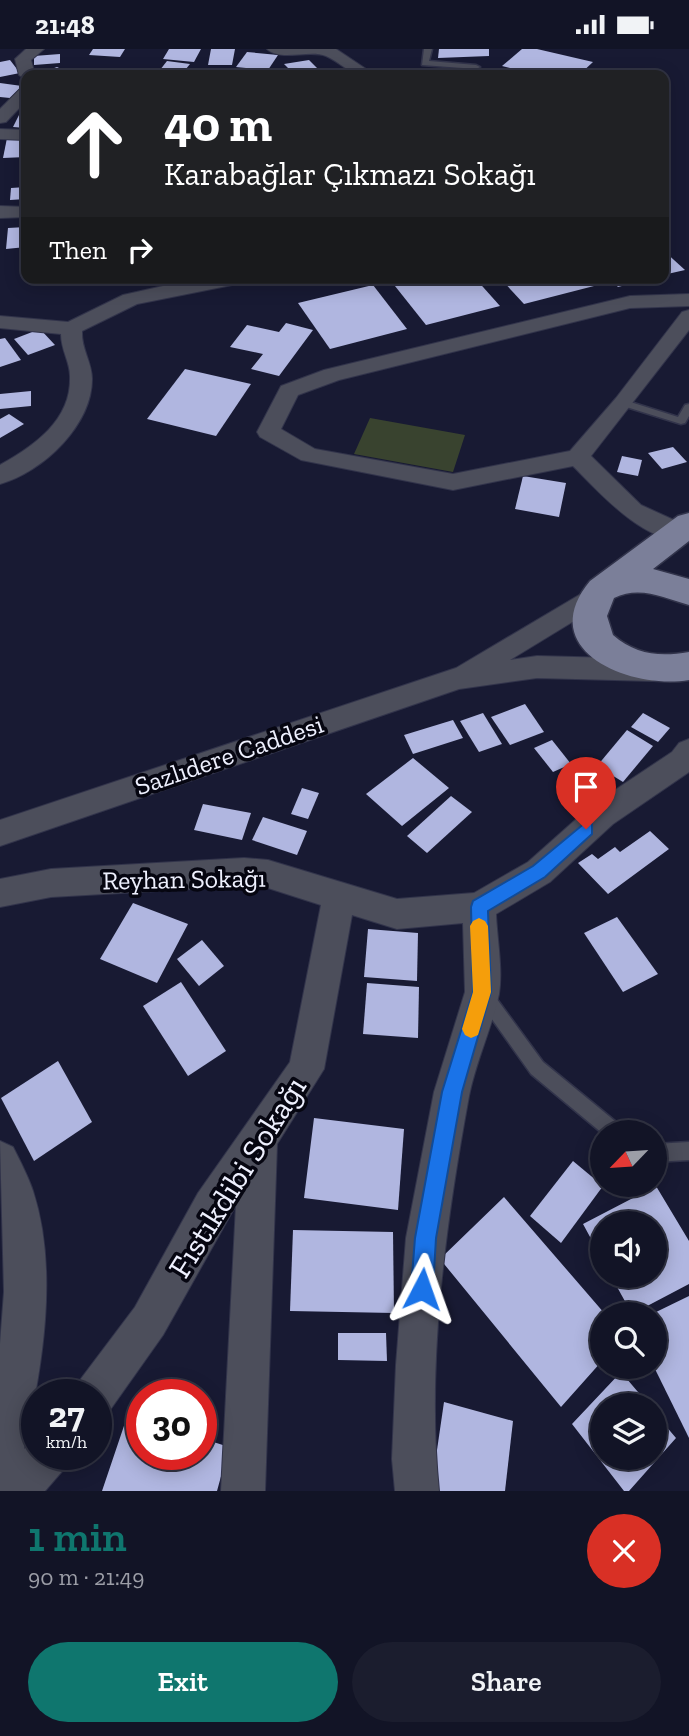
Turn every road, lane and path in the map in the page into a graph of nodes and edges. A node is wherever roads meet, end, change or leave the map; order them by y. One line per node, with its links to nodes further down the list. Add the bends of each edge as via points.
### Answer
1 (275, 49): 4 (street)
2 (355, 49): 4 (street)
3 (428, 49): 5 (lane, via 425,63)
4 (333, 53): 6 (street)
5 (476, 67)
6 (360, 70)
7 (21, 97): 8 (street)
8 (0, 118)
9 (0, 134): 10 (street)
10 (21, 135)
11 (0, 212): 12 (street)
12 (21, 212)
13 (202, 284): 17 (street, via 139,295)
14 (689, 300): 20 (street, via 630,303 332,375 289,391 268,432 309,455 453,482)
15 (689, 316): 18 (street)
16 (0, 322): 17 (street)
17 (72, 329): 21 (street, via 69,348 81,375 76,408 56,437)
18 (624, 403): 19 (lane, via 681,421); 20 (street)
19 (689, 407)
20 (579, 457): 22 (street, via 632,511)
21 (0, 476)
22 (684, 528): 23 (main road)
23 (601, 592): 24 (main road, Sazlıdere Caddesi, via 614,584 651,579); 25 (main road, Sazlıdere Caddesi, via 590,617 603,645 635,666); 26 (street, Sazlıdere Caddesi)
24 (689, 593)
25 (678, 670): 26 (street, Sazlıdere Caddesi, via 537,667)
26 (458, 678): 28 (street, Sazlıdere Caddesi)
27 (687, 758): 31 (street, Reyhan Sokağı, via 602,815 539,872)
28 (0, 833)
29 (0, 893): 30 (street, Reyhan Sokağı, via 51,883 244,872 268,874)
30 (339, 898): 31 (street, Reyhan Sokağı, via 397,914); 34 (street, Fıstıkdibi Sokağı, via 306,1069)
31 (479, 907): 32 (street)
32 (482, 992): 33 (lane, via 537,1068); 43 (street, via 452,1092 426,1238 416,1378)
33 (600, 1120)
34 (258, 1144): 38 (street, Fıstıkdibi Sokağı, via 212,1207 149,1321); 42 (street)
35 (689, 1151): 36 (lane)
36 (667, 1152)
37 (0, 1160): 39 (street, via 15,1193 25,1259 20,1340)
38 (107, 1379)
39 (0, 1459)
40 (34, 1470): 41 (street)
41 (15, 1491)
42 (243, 1491)
43 (417, 1491)

